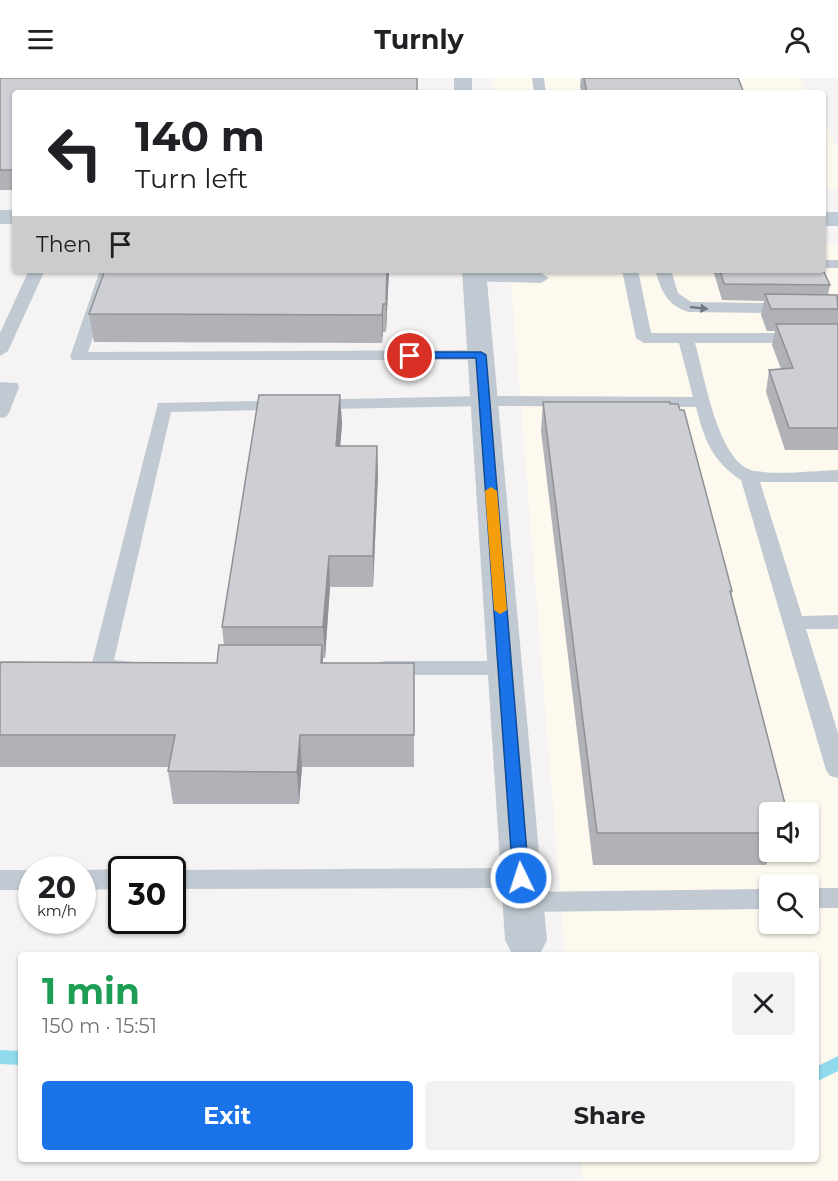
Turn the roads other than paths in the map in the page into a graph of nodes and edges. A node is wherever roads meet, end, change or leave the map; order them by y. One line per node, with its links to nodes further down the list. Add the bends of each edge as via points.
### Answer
1 (36, 273): 10 (lane)
2 (107, 273): 11 (lane, via 78,357)
3 (631, 273): 8 (lane, via 644,338)
4 (664, 273): 7 (lane, one-way to 7, via 670,294 689,307)
5 (474, 274): 6 (lane); 11 (street)
6 (541, 278)
7 (838, 309)
8 (686, 338): 9 (lane); 14 (lane)
9 (838, 338)
10 (0, 351)
11 (481, 355): 13 (street)
12 (0, 387): 15 (lane, via 11,387)
13 (484, 401): 14 (lane); 20 (lane, via 164,407 102,667); 22 (street)
14 (703, 402): 17 (lane, via 719,453 730,466)
15 (0, 413)
16 (838, 476): 17 (lane)
17 (749, 477): 19 (lane)
18 (838, 622): 19 (lane)
19 (794, 623): 23 (lane)
20 (149, 667)
21 (362, 668): 22 (lane)
22 (505, 668): 27 (street)
23 (838, 770)
24 (186, 879): 27 (lane)
25 (0, 880): 26 (lane)
26 (18, 880)
27 (522, 890): 30 (lane); 31 (street)
28 (819, 898): 29 (lane)
29 (838, 898)
30 (759, 899)
31 (526, 940)

